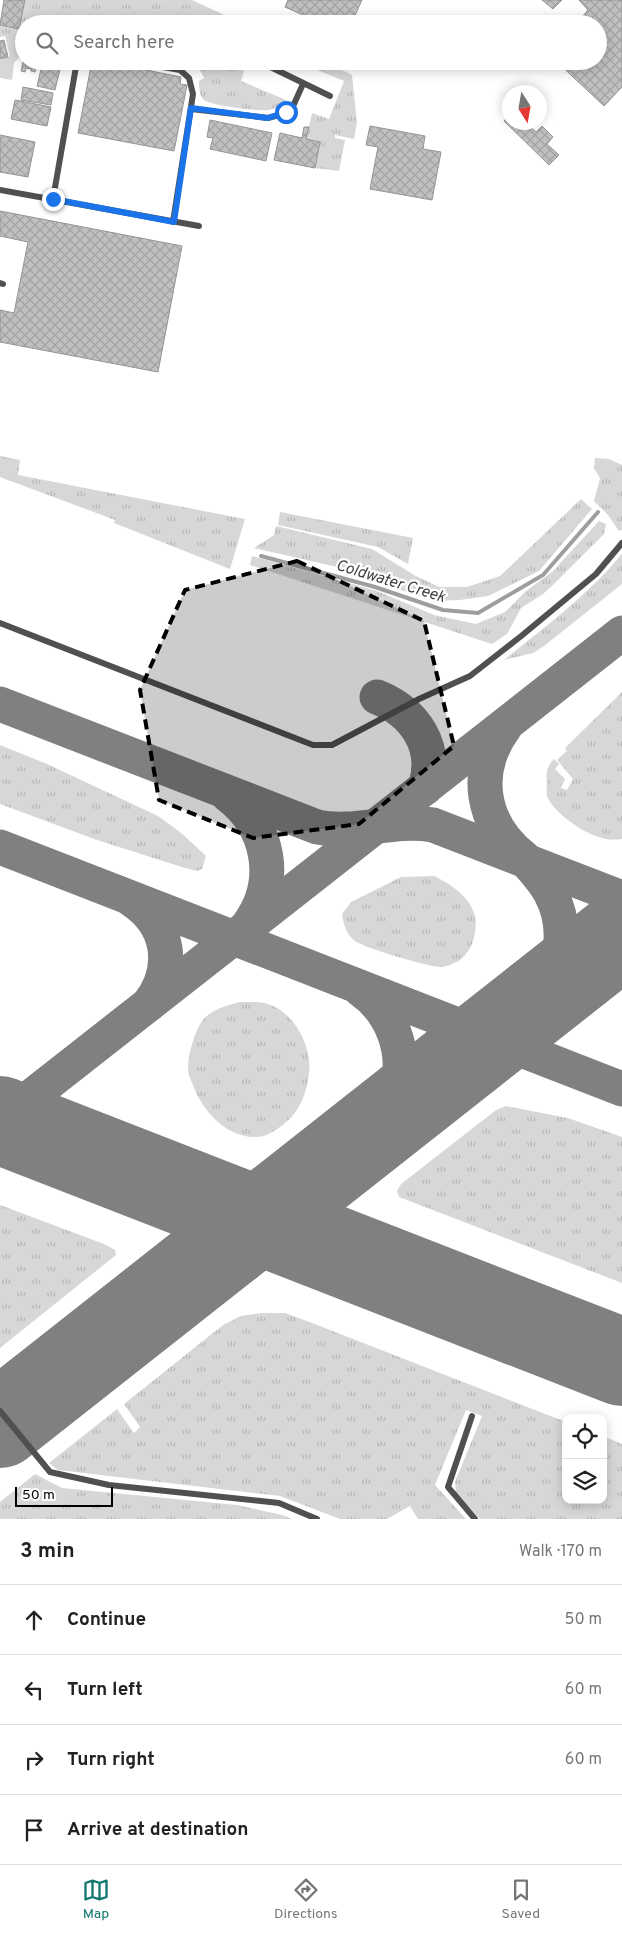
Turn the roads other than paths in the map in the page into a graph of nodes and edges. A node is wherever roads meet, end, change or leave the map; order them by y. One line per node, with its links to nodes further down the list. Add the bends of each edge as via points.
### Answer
1 (75, 70): 8 (lane)
2 (180, 70): 6 (lane, via 189,78 193,94)
3 (276, 70): 4 (lane)
4 (303, 84): 5 (lane); 6 (lane, via 294,104 286,112 268,118)
5 (330, 96)
6 (191, 108): 9 (lane)
7 (0, 190): 8 (lane)
8 (53, 199): 9 (lane)
9 (174, 222): 10 (lane)
10 (198, 226)
11 (622, 543): 12 (lane, via 596,574 470,676 332,745 312,745)
12 (0, 623)
13 (0, 1411): 15 (lane, via 50,1472 109,1485 279,1504)
14 (472, 1416): 16 (lane, via 448,1488)
15 (317, 1519)
16 (475, 1519)

